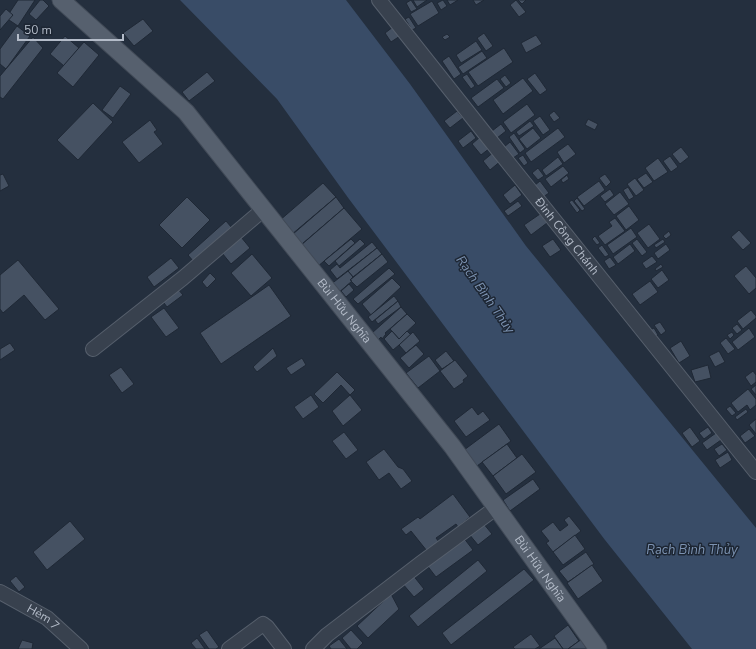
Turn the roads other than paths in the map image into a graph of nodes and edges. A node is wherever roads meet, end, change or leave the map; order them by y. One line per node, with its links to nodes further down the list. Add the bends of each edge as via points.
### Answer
1 (61, 0): 3 (main road, Bùi Hữu Nghĩa, via 186,112)
2 (380, 0): 5 (street, Đinh Công Chánh)
3 (264, 209): 4 (street, via 183,278); 6 (main road, Bùi Hữu Nghĩa, via 452,446)
4 (93, 348)
5 (756, 472)
6 (497, 508): 11 (street, via 333,630); 12 (main road, Bùi Hữu Nghĩa)
7 (0, 592): 8 (street, Hẻm 7, via 47,618)
8 (81, 649)
9 (229, 649): 10 (street, via 263,624)
10 (284, 649)
11 (313, 649)
12 (598, 649)

